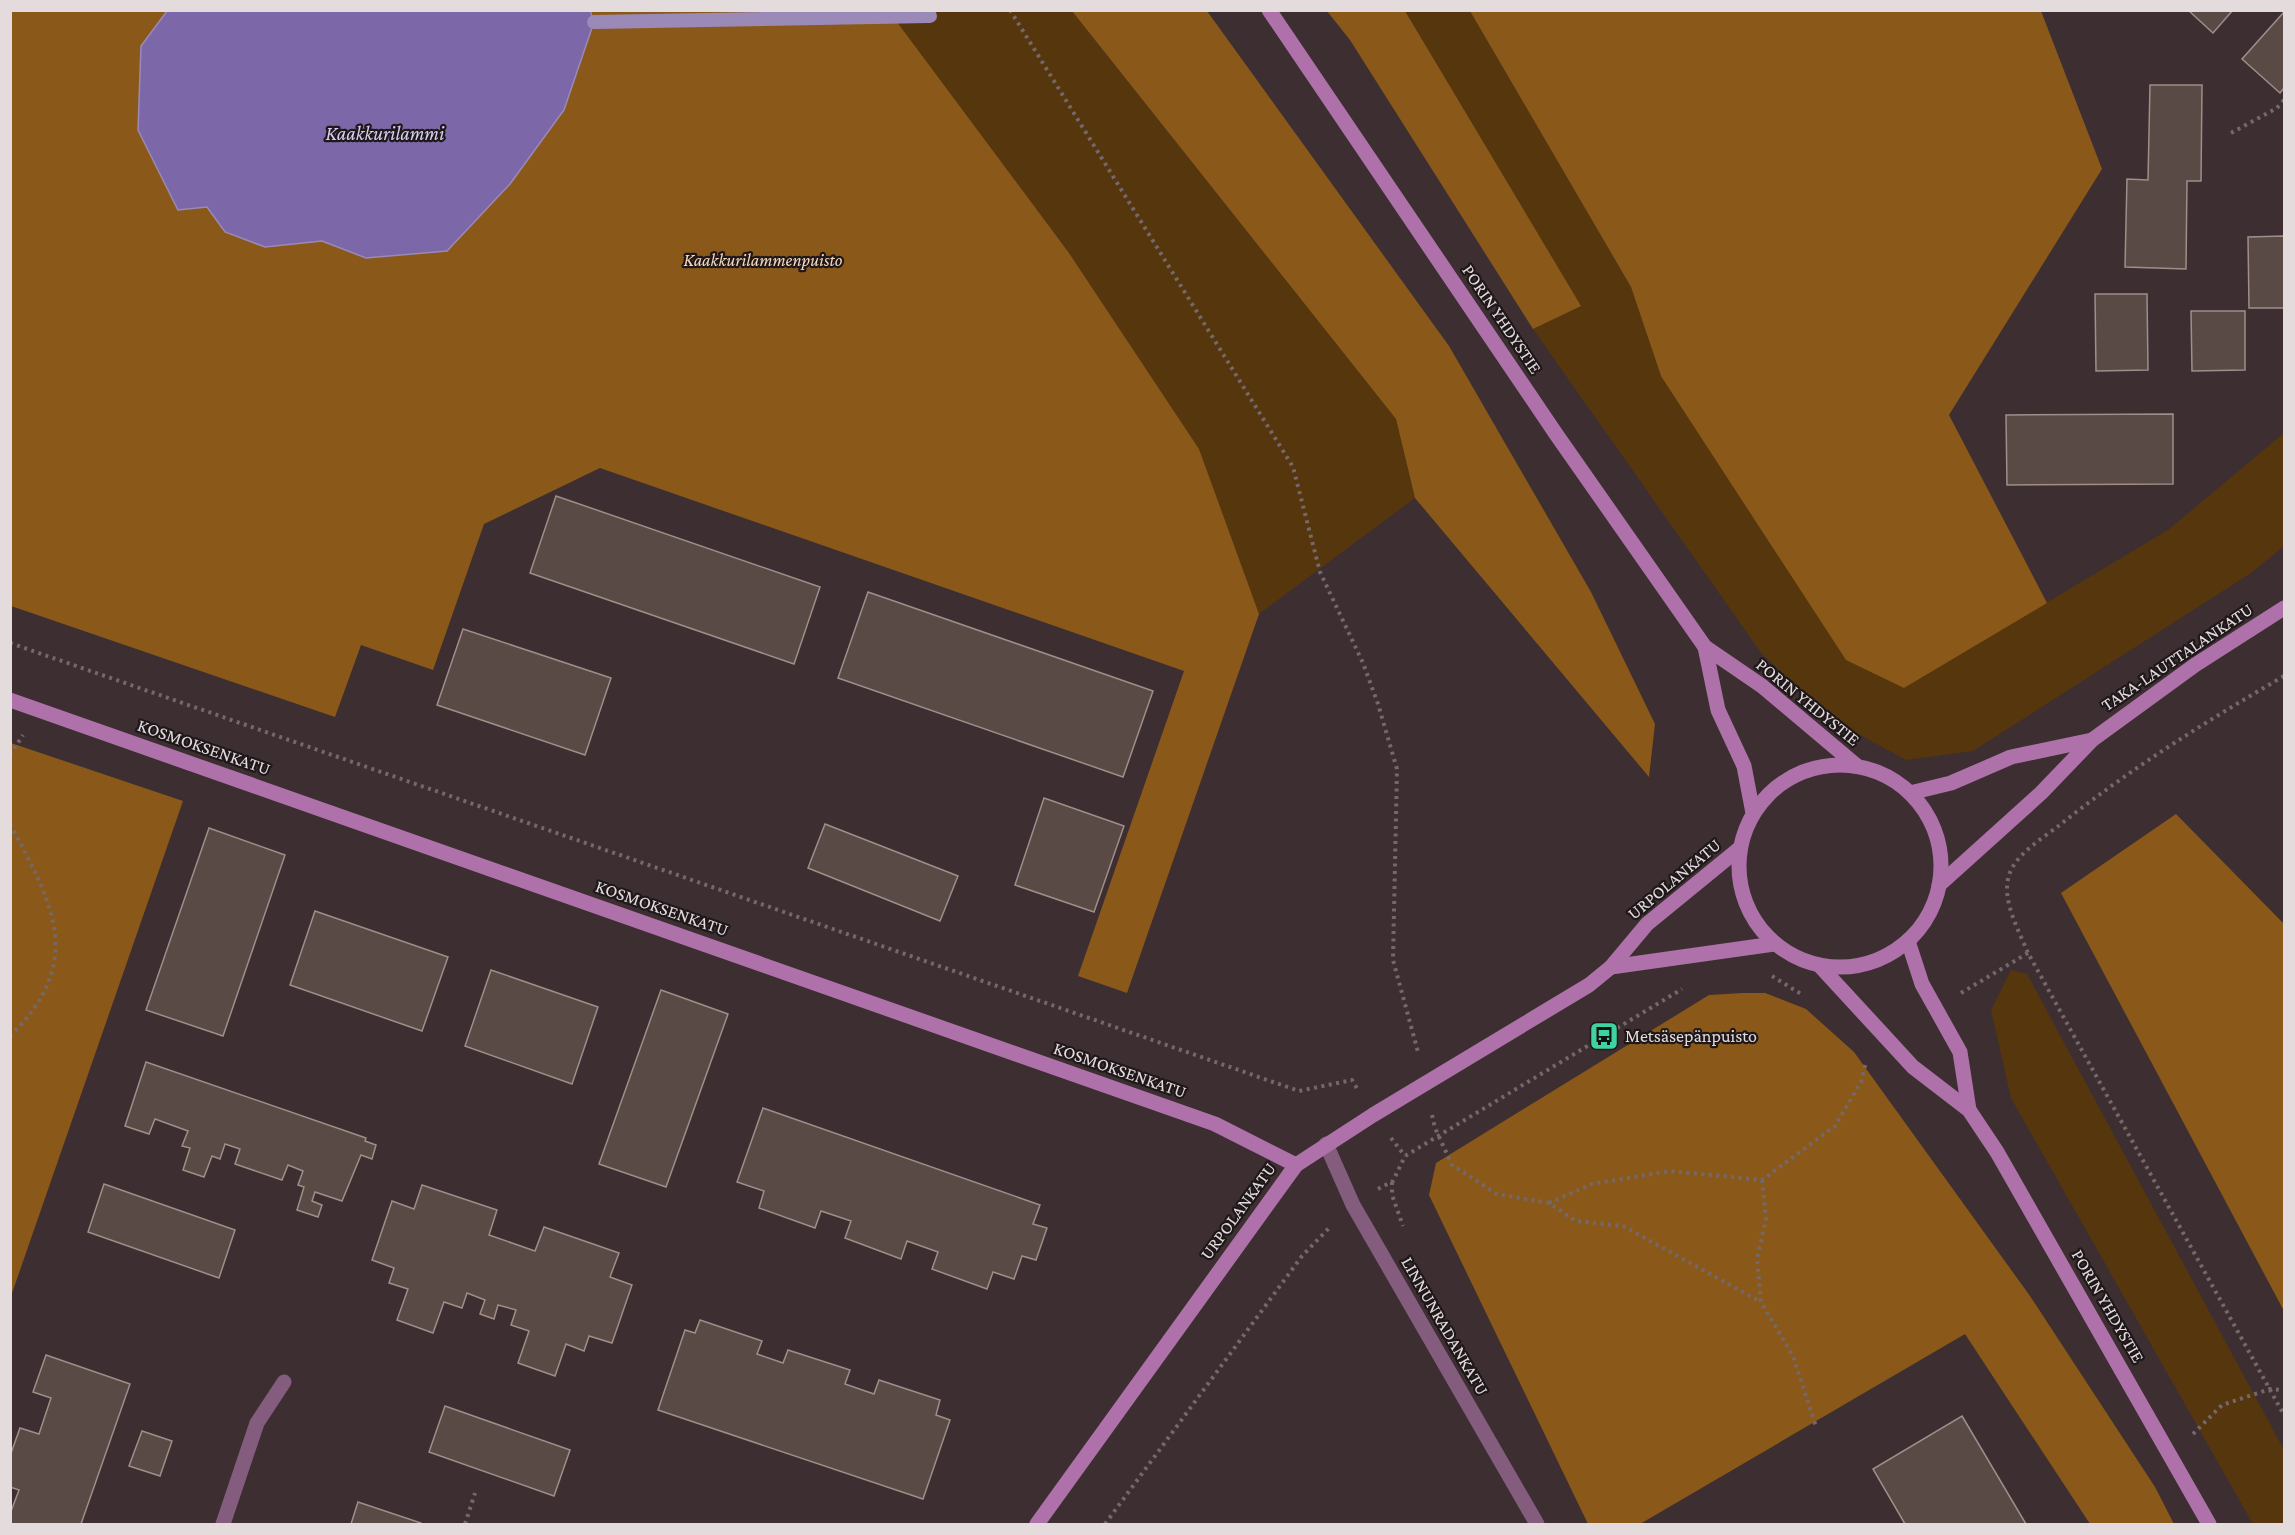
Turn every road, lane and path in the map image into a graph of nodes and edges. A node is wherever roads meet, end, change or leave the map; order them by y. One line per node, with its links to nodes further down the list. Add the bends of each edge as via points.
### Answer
1 (1010, 10): 26 (path, via 1293,467 1320,572 1363,663 1397,769 1393,960)
2 (1269, 10): 7 (main road, PORIN YHDYSTIE)
3 (2284, 100): 4 (path, via 2277,108)
4 (2231, 133)
5 (2284, 608): 10 (main road, TAKA-LAUTTALANKATU, via 2195,665)
6 (10, 643): 28 (path, via 1299,1091 1352,1080)
7 (1705, 648): 11 (main road, PORIN YHDYSTIE, via 1762,686); 13 (main road, PORIN YHDYSTIE, via 1718,710 1744,766)
8 (2284, 676): 38 (path, via 2113,783 2019,857 2008,878 2007,899 2028,953)
9 (10, 700): 32 (main road, KOSMOKSENKATU, via 1215,1124)
10 (2092, 740): 12 (main road, TAKA-LAUTTALANKATU, via 2011,758 1952,783); 16 (main road, TAKA-LAUTTALANKATU, via 2041,794)
11 (1857, 766): 12 (main road, via 1886,776); 13 (main road, via 1830,765 1802,772 1780,784)
12 (1910, 793): 16 (main road, via 1928,816 1937,838)
13 (1754, 813): 15 (main road)
14 (10, 824): 24 (path, via 37,874 55,924 55,964 46,991 26,1021)
15 (1740, 848): 18 (main road, via 1744,899); 20 (main road, URPOLANKATU, via 1647,924)
16 (1939, 885): 17 (main road, via 1928,916)
17 (1908, 941): 19 (main road, via 1881,958 1855,965); 27 (main road, PORIN YHDYSTIE, via 1922,984 1960,1052)
18 (1774, 944): 19 (main road); 20 (main road)
19 (1819, 964): 27 (main road, PORIN YHDYSTIE, via 1913,1067)
20 (1611, 967): 26 (main road, URPOLANKATU, via 1589,985)
21 (1763, 972): 23 (path)
22 (1688, 986): 29 (path)
23 (1806, 997)
24 (10, 1036)
25 (1866, 1061): 33 (path, via 1861,1082 1835,1126)
26 (1426, 1082): 28 (main road, URPOLANKATU); 29 (path)
27 (1969, 1110): 42 (main road, PORIN YHDYSTIE, via 1997,1152)
28 (1372, 1115): 30 (main road, URPOLANKATU); 31 (path)
29 (1438, 1136): 31 (path); 34 (path, via 1452,1165 1497,1194)
30 (1326, 1144): 32 (main road, URPOLANKATU); 35 (street, LINNUNRADANKATU)
31 (1405, 1156): 35 (path, via 1392,1181)
32 (1296, 1165): 46 (main road, URPOLANKATU)
33 (1762, 1179): 34 (path, via 1670,1171 1592,1184); 36 (path, via 1766,1219 1757,1259)
34 (1549, 1203): 36 (path, via 1576,1221 1623,1226)
35 (1353, 1205): 47 (path, via 1302,1256); 48 (street, LINNUNRADANKATU)
36 (1761, 1302): 41 (path, via 1793,1356)
37 (284, 1382): 44 (street, via 257,1423)
38 (2271, 1389): 39 (path); 40 (path); 42 (path, via 2222,1405)
39 (2284, 1390)
40 (2284, 1415)
41 (1816, 1427)
42 (2171, 1456): 49 (main road, PORIN YHDYSTIE)
43 (475, 1493): 45 (path)
44 (223, 1524)
45 (465, 1524)
46 (1037, 1524)
47 (1105, 1524)
48 (1536, 1524)
49 (2209, 1524)

